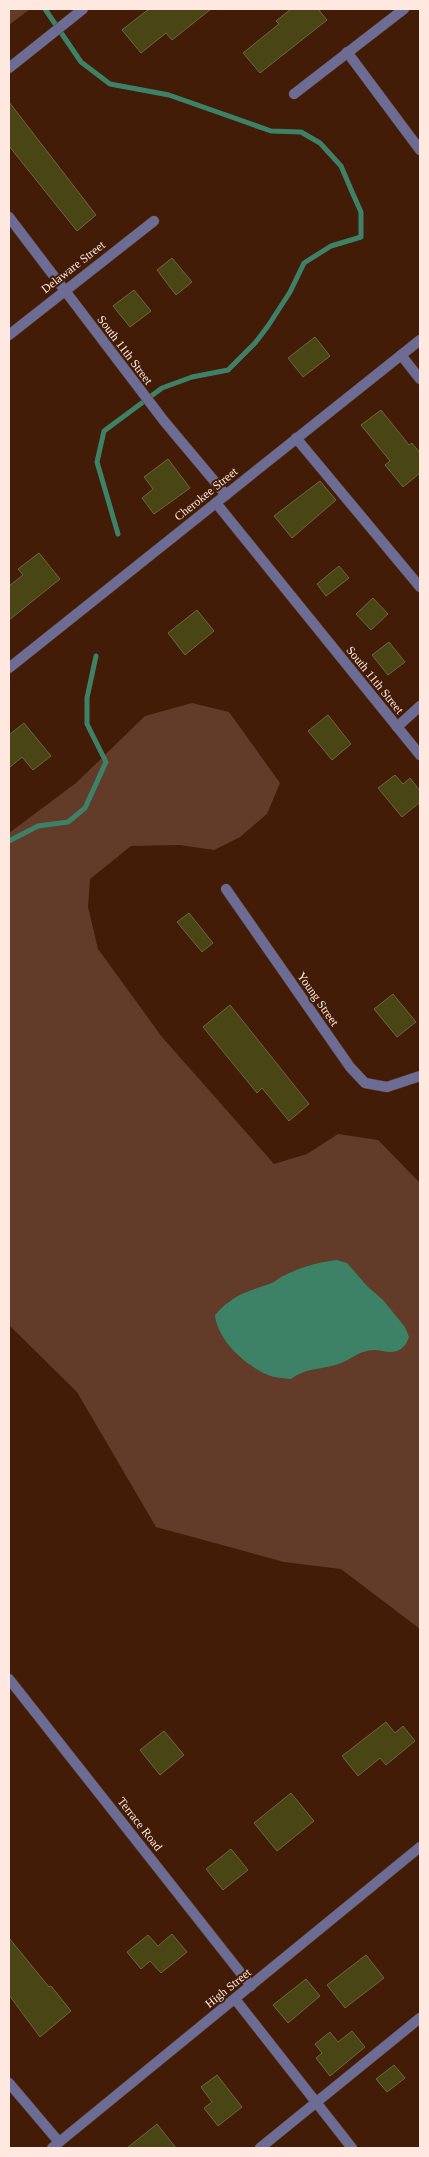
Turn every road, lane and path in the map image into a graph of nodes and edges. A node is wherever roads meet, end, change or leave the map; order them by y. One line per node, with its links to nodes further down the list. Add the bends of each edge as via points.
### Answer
1 (82, 9): 4 (street)
2 (404, 9): 3 (street)
3 (347, 52): 5 (street); 6 (street)
4 (9, 68)
5 (294, 94)
6 (420, 150)
7 (9, 217): 9 (street, South 11th Street)
8 (154, 220): 9 (street, Delaware Street)
9 (64, 290): 10 (street, Delaware Street); 15 (street, South 11th Street, via 164,421)
10 (9, 335)
11 (420, 340): 12 (street, Cherokee Street)
12 (401, 355): 13 (street); 14 (street, Cherokee Street)
13 (420, 379)
14 (296, 438): 15 (street, Cherokee Street); 17 (street)
15 (226, 495): 16 (street, Cherokee Street)
16 (216, 503): 18 (street, Cherokee Street); 20 (street, South 11th Street)
17 (420, 587)
18 (9, 668)
19 (420, 706): 20 (street)
20 (397, 727): 21 (street, South 11th Street)
21 (420, 755)
22 (226, 889): 23 (street, Young Street, via 350,1067 365,1083 387,1087)
23 (415, 1077)
24 (9, 1678): 26 (street, Terrace Road)
25 (420, 1847): 26 (street, High Street)
26 (251, 1986): 27 (street, High Street)
27 (234, 1999): 30 (street); 31 (street, High Street)
28 (420, 2018): 30 (street)
29 (9, 2083): 31 (street)
30 (316, 2103): 32 (street); 33 (street)
31 (56, 2145)
32 (260, 2148)
33 (352, 2148)

